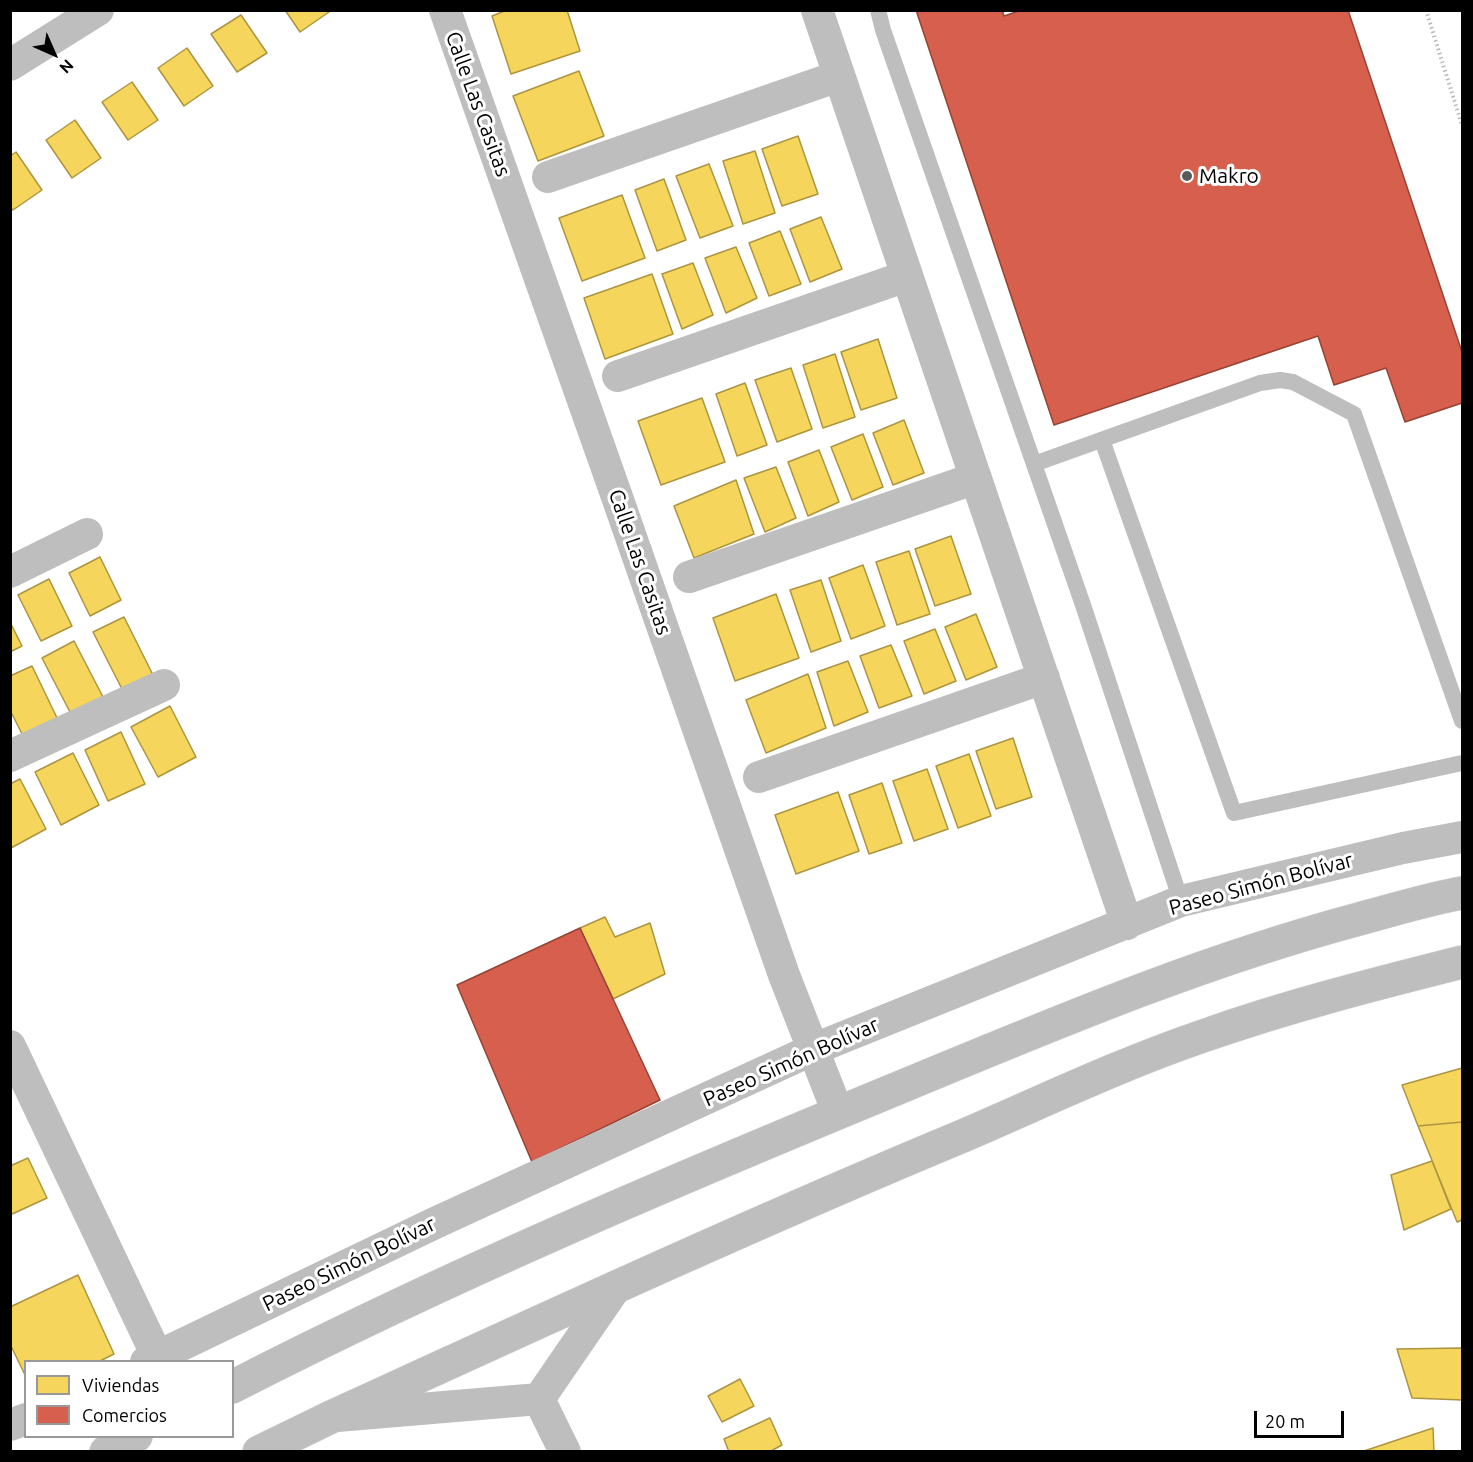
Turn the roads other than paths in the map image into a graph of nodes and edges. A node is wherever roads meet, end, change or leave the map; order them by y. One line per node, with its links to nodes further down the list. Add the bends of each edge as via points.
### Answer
1 (98, 10): 5 (street)
2 (445, 10): 28 (street, Calle Las Casitas, via 784,975)
3 (817, 10): 6 (street)
4 (878, 10): 11 (lane)
5 (10, 65)
6 (839, 76): 7 (street); 8 (street)
7 (548, 177)
8 (907, 276): 9 (street); 12 (street)
9 (618, 376)
10 (1102, 440): 11 (lane); 18 (lane, via 1260,383 1280,380 1293,382 1354,414); 20 (lane, via 1234,813)
11 (1034, 464): 24 (lane)
12 (976, 478): 15 (street); 16 (street)
13 (87, 534): 14 (street)
14 (10, 572)
15 (689, 577)
16 (1044, 678): 21 (street); 25 (street)
17 (164, 685): 19 (street)
18 (1462, 721)
19 (10, 756)
20 (1462, 763)
21 (759, 777)
22 (1462, 837): 24 (street, Paseo Simón Bolívar)
23 (1462, 893): 29 (main road, via 1314,931 1162,981)
24 (1181, 902): 25 (street, Paseo Simón Bolívar)
25 (1127, 924): 28 (street, Paseo Simón Bolívar)
26 (1462, 962): 30 (main road, via 1289,1007 1201,1036 765,1219)
27 (10, 1046): 31 (street)
28 (814, 1050): 29 (street, Calle Las Casitas); 31 (street, Paseo Simón Bolívar, via 435,1223)
29 (838, 1113): 32 (main road, via 434,1287)
30 (616, 1287): 33 (street); 34 (main road)
31 (152, 1359)
32 (234, 1386)
33 (539, 1399): 34 (street); 38 (street)
34 (331, 1417): 37 (main road)
35 (134, 1438): 36 (main road)
36 (106, 1452)
37 (260, 1452)
38 (565, 1452)

